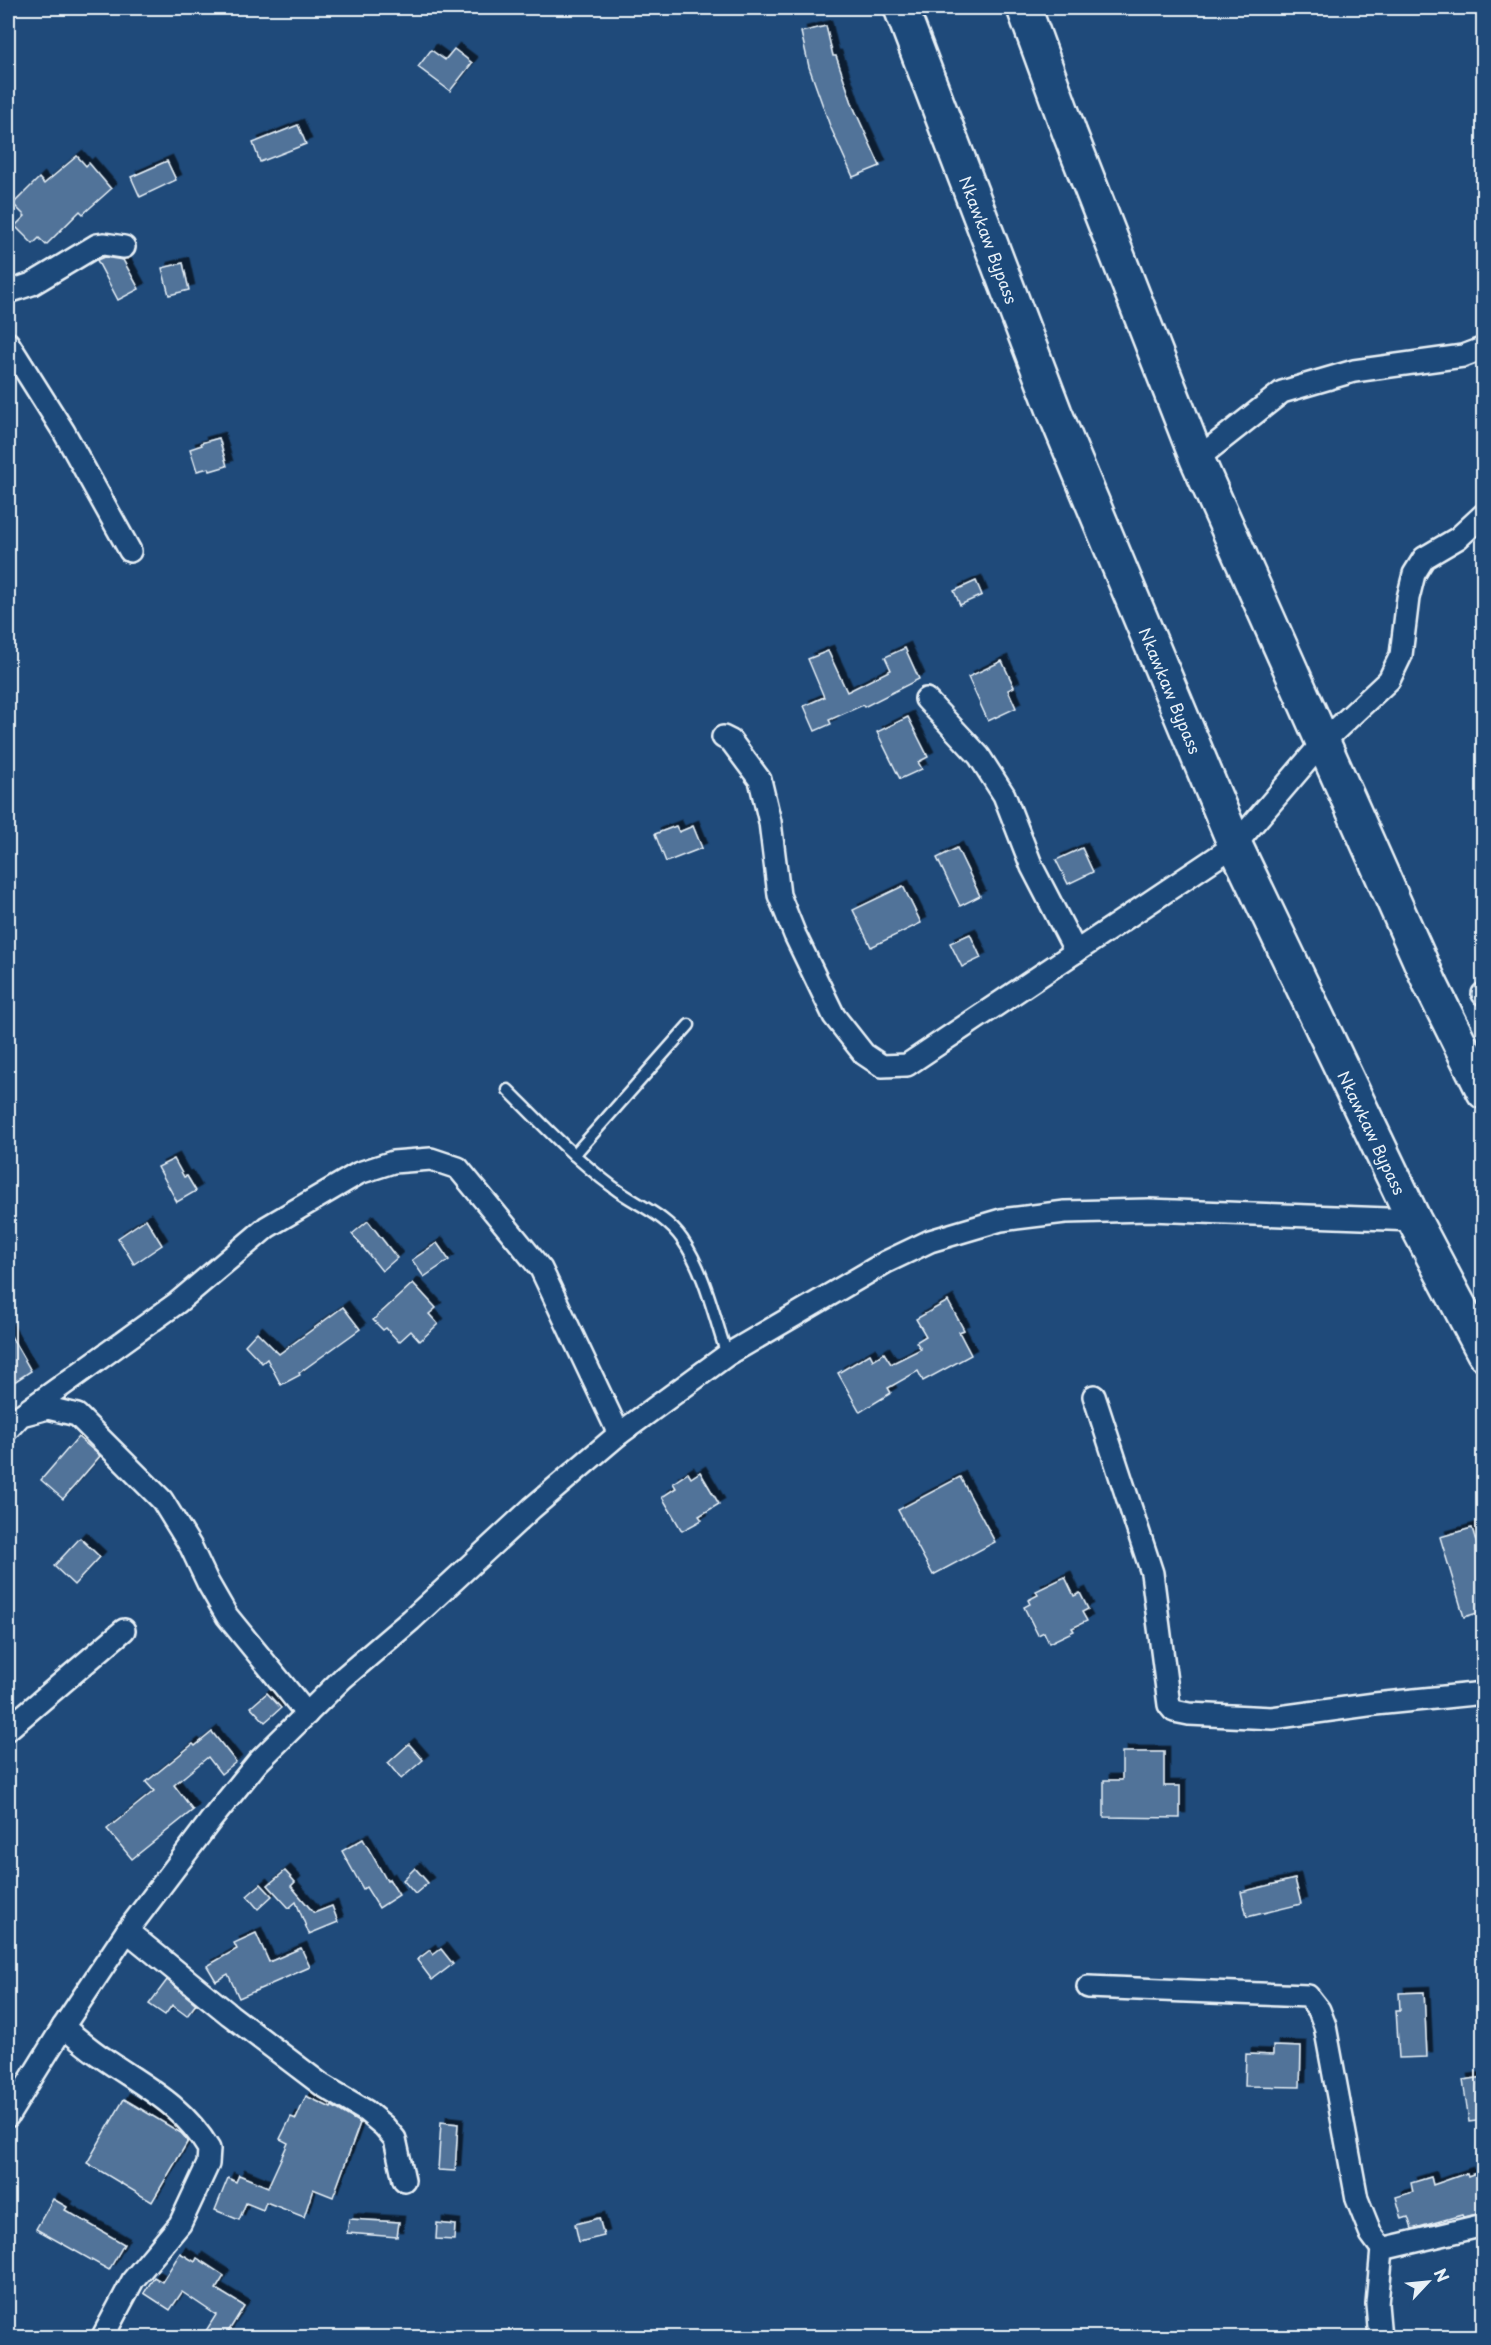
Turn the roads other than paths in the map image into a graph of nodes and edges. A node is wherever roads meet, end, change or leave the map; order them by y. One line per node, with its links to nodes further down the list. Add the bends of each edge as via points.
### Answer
1 (901, 8): 13 (highway, Nkawkaw Bypass, via 1054,413)
2 (1024, 8): 7 (highway)
3 (124, 247): 4 (street, via 97,246 32,284)
4 (8, 292)
5 (8, 343): 9 (street, via 64,432)
6 (1484, 348): 7 (street, via 1463,356 1354,371 1282,392)
7 (1197, 459): 12 (highway)
8 (1484, 514): 12 (street, via 1458,538 1424,558 1414,574 1401,655 1389,680)
9 (130, 551)
10 (926, 699): 14 (street, via 979,756 1004,795 1032,867)
11 (723, 737): 14 (street, via 731,741 760,780 770,822 779,895 834,1016 864,1054 882,1066 907,1065)
12 (1323, 742): 13 (street); 17 (highway, via 1430,983)
13 (1235, 845): 14 (street); 19 (highway, Nkawkaw Bypass)
14 (1076, 952)
15 (689, 1025): 18 (lane)
16 (508, 1090): 18 (lane)
17 (1484, 1092)
18 (574, 1155): 21 (lane, via 614,1188 662,1218 682,1238 698,1267)
19 (1414, 1220): 20 (highway, Nkawkaw Bypass); 21 (street, via 1149,1210 1065,1212 1001,1220 930,1241 886,1262)
20 (1484, 1353)
21 (727, 1354): 24 (street)
22 (1094, 1396): 26 (street, via 1152,1573 1169,1705 1174,1711 1272,1718)
23 (14, 1422): 24 (street, via 177,1303 267,1227 359,1173 393,1162 431,1158 458,1168 541,1269); 27 (street, via 48,1407 77,1415 162,1500 192,1546 227,1616)
24 (619, 1434): 27 (street, via 532,1508)
25 (124, 1630): 28 (street)
26 (1484, 1693)
27 (307, 1714): 29 (street, via 252,1770)
28 (8, 1729)
29 (127, 1931): 31 (street); 33 (street, via 322,2085 384,2126 395,2139)
30 (1088, 1987): 35 (street, via 1308,1996 1325,2026 1357,2199)
31 (63, 2026): 32 (street); 36 (street, via 183,2114 209,2149 208,2164 180,2224 133,2280)
32 (8, 2116)
33 (404, 2180)
34 (1484, 2225): 35 (street)
35 (1382, 2250): 37 (street, via 1377,2304)
36 (102, 2337)
37 (1380, 2337)

